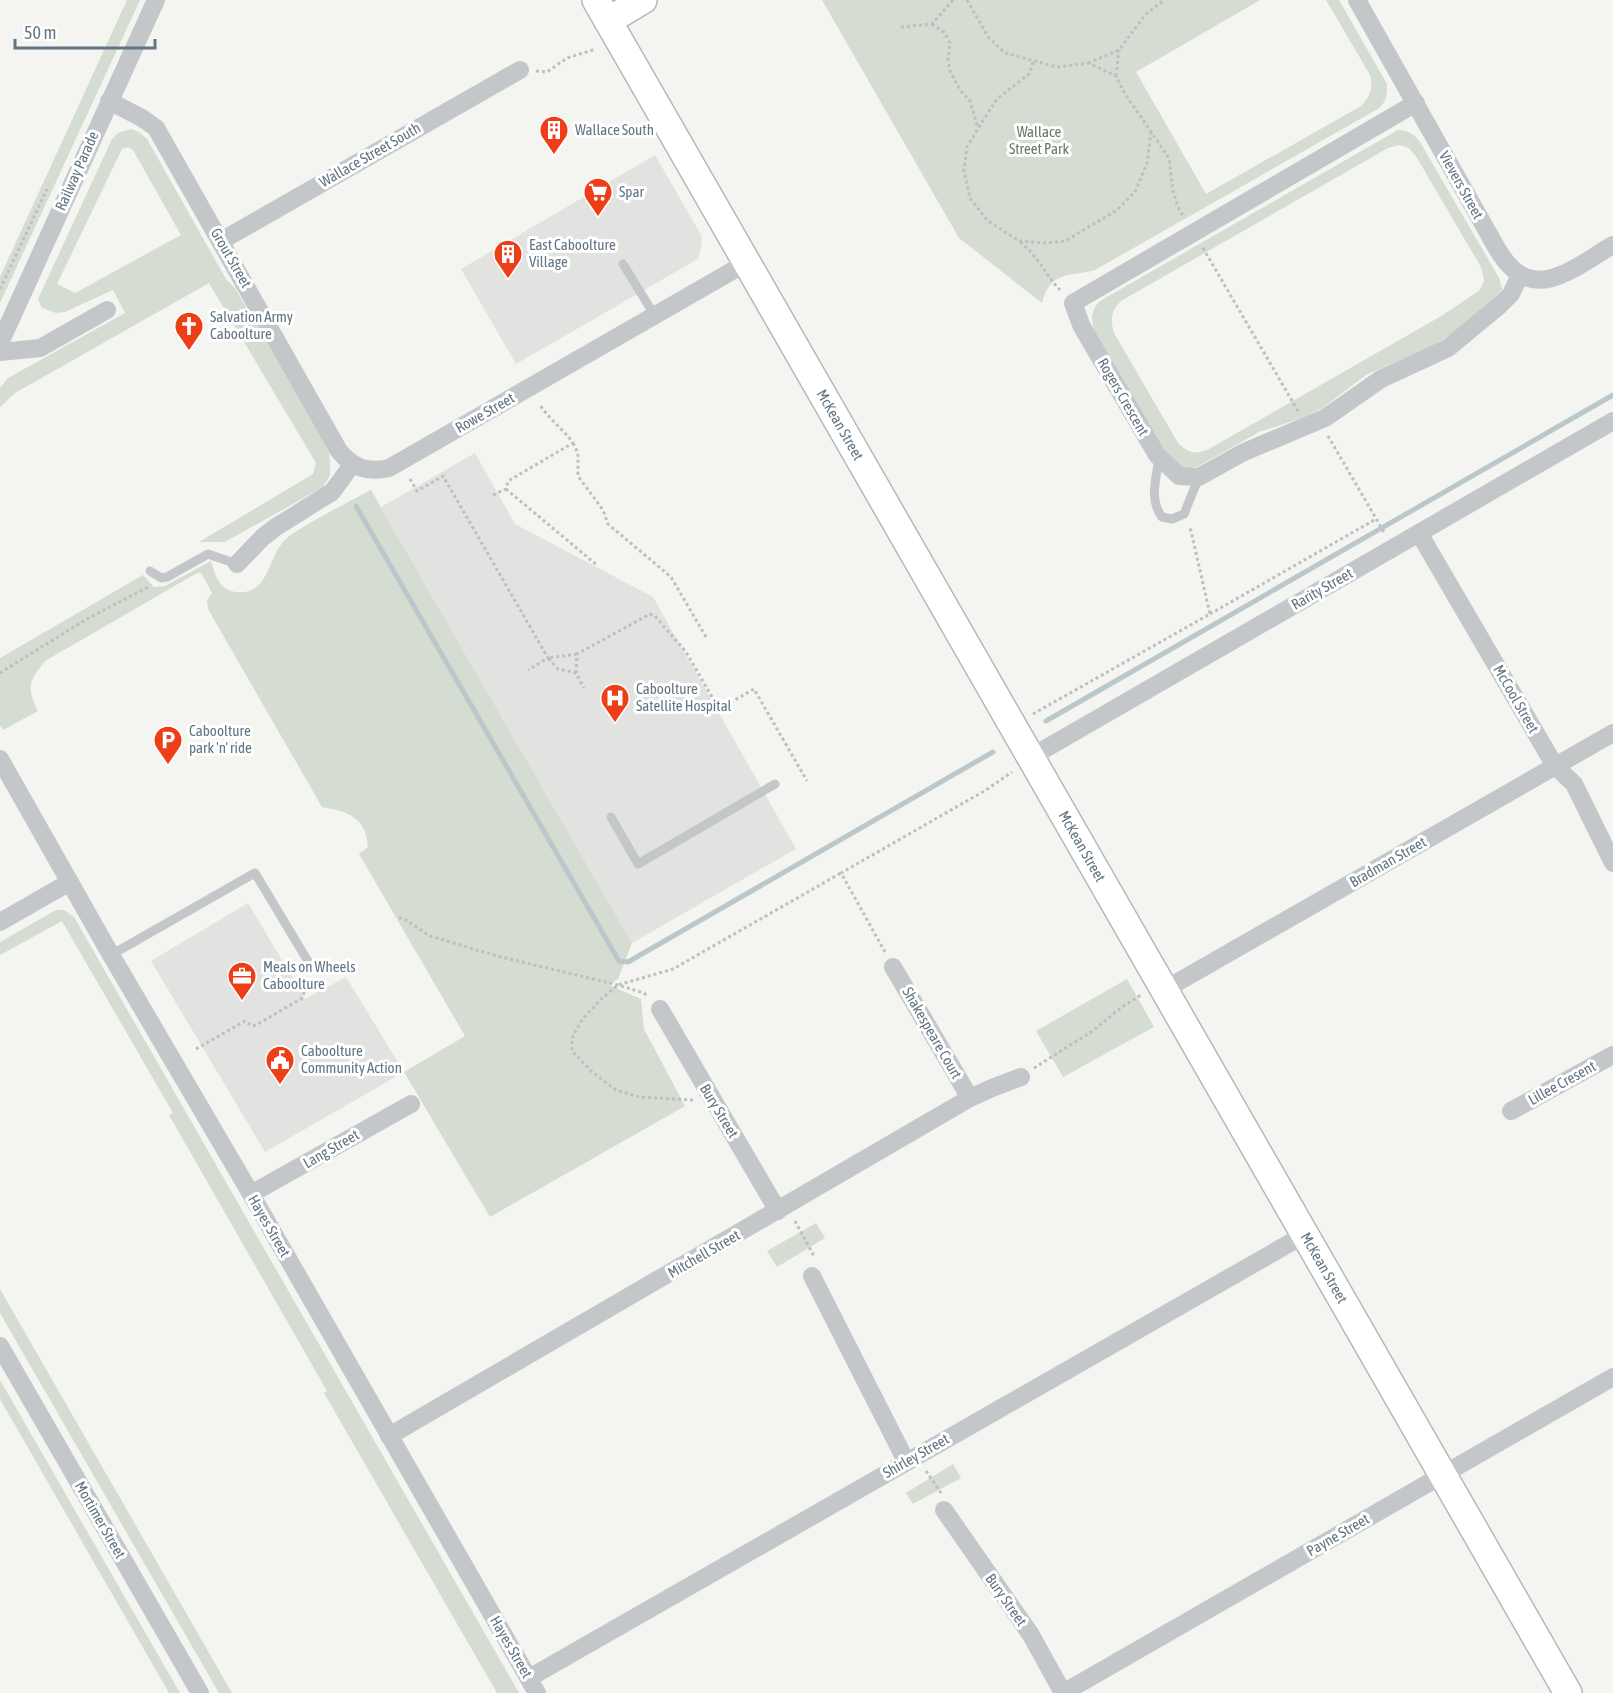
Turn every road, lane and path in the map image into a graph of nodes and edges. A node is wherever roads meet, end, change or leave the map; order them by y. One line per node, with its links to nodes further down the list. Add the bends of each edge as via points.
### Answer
1 (156, 0): 16 (street, Railway Parade)
2 (644, 0): 7 (main road)
3 (953, 0): 8 (path)
4 (967, 0): 12 (path, via 989,38 1005,53)
5 (1164, 0): 11 (path, via 1145,15)
6 (1357, 0): 17 (street, Vievers Street)
7 (602, 11): 26 (main road, McKean Street)
8 (932, 24): 9 (path); 18 (path, via 944,32 950,43 950,71 970,101)
9 (901, 27)
10 (596, 49): 14 (path, via 567,58 547,72)
11 (1119, 50): 13 (path); 15 (path)
12 (1033, 62): 13 (path, via 1057,68); 18 (path, via 1029,74 997,99)
13 (1088, 63): 15 (path)
14 (519, 70): 22 (street, Wallace Street South)
15 (1116, 76): 19 (path)
16 (109, 101): 22 (street, Grout Street, via 156,128); 33 (street, Railway Parade)
17 (1416, 103): 28 (street, Vievers Street, via 1500,254); 30 (street)
18 (978, 128): 23 (path, via 967,147 964,171 970,198 987,220)
19 (1151, 132): 21 (path, via 1168,158 1173,191); 23 (path, via 1147,163 1135,192 1117,210 1065,241)
20 (47, 189): 29 (path)
21 (1185, 219)
22 (221, 241): 41 (street, Grout Street, via 339,451)
23 (1019, 241): 30 (path)
24 (1200, 243): 36 (path)
25 (1613, 244): 28 (street, via 1554,279 1540,282)
26 (746, 263): 32 (street, Rowe Street); 65 (main road, McKean Street)
27 (623, 264): 32 (lane)
28 (1520, 275): 42 (street, via 1500,305 1448,348 1381,379 1325,418 1242,453)
29 (0, 289)
30 (1073, 303): 40 (street, Rogers Crescent, via 1082,327)
31 (107, 310): 34 (street, via 40,348)
32 (655, 316): 41 (street, Rowe Street, via 389,468 370,470)
33 (0, 343)
34 (0, 352)
35 (540, 405): 39 (path)
36 (1302, 418)
37 (1613, 421): 48 (street, Rarity Street)
38 (1323, 427): 47 (path)
39 (573, 443): 44 (path, via 508,481); 55 (path, via 578,453 578,476 603,510 608,524 671,577)
40 (1159, 459): 42 (street, Rogers Crescent, via 1179,476); 46 (lane, via 1155,508 1162,517 1172,519)
41 (352, 465): 50 (street, via 332,492 276,527)
42 (1199, 477): 46 (lane)
43 (410, 479): 57 (path, via 417,491 443,476)
44 (506, 489): 45 (path); 51 (path)
45 (492, 495)
46 (1184, 514): 54 (path, via 1193,533)
47 (1376, 519): 49 (path); 54 (path)
48 (1419, 533): 65 (street, Rarity Street); 66 (street, McCool Street)
49 (1388, 538)
50 (237, 564): 53 (lane, via 208,554)
51 (598, 566)
52 (150, 571): 53 (lane)
53 (161, 578): 59 (path)
54 (1210, 614): 62 (path)
55 (706, 636)
56 (577, 654): 57 (path); 60 (path); 67 (path, via 650,614 655,616 686,652 719,709 754,689)
57 (548, 658): 58 (path); 60 (path, via 558,669)
58 (528, 670)
59 (0, 673)
60 (576, 673): 61 (path)
61 (584, 688)
62 (1032, 714)
63 (1613, 733): 66 (street, Bradman Street)
64 (0, 759): 72 (street, Hayes Street)
65 (1022, 764): 71 (path, via 986,790); 79 (main road, McKean Street)
66 (1555, 766): 70 (street, McCool Street, via 1574,784); 79 (street, Bradman Street)
67 (807, 782)
68 (775, 784): 69 (lane, via 638,864)
69 (611, 817)
70 (1613, 863)
71 (842, 873): 76 (path); 78 (path, via 673,969)
72 (70, 882): 74 (street); 75 (street, Hayes Street)
73 (399, 918): 78 (path, via 430,936)
74 (0, 922)
75 (111, 955): 77 (lane, via 255,873); 88 (street, Hayes Street)
76 (893, 967): 84 (street, Shakespeare Court)
77 (312, 968): 81 (path, via 301,999 256,1025 245,1021)
78 (618, 985): 80 (path, via 644,993); 85 (path, via 582,1020 572,1038 572,1051 616,1090 639,1097)
79 (1153, 993): 83 (path, via 1122,1007); 90 (main road, McKean Street)
80 (660, 1009): 85 (street, Bury Street)
81 (196, 1049)
82 (1613, 1055): 87 (street, Lillee Cresent)
83 (1021, 1077): 84 (street, Mitchell Street)
84 (970, 1098): 89 (street, Mitchell Street)
85 (711, 1100): 89 (street, Bury Street)
86 (411, 1104): 88 (street, Lang Street)
87 (1511, 1111)
88 (251, 1194): 94 (street, Hayes Street)
89 (778, 1212): 91 (path, via 793,1219 815,1259); 94 (street, Mitchell Street)
90 (1304, 1235): 95 (street, Shirley Street); 96 (main road, McKean Street)
91 (812, 1276): 95 (street)
92 (0, 1346): 99 (street, Mortimer Street)
93 (1613, 1377): 96 (street, Payne Street)
94 (388, 1436): 98 (street, Hayes Street)
95 (906, 1461): 97 (path, via 924,1468 940,1491); 98 (street, Shirley Street)
96 (1442, 1475): 100 (street, Payne Street); 101 (main road, McKean Street)
97 (944, 1510): 100 (street, Bury Street, via 1031,1635)
98 (533, 1685)
99 (200, 1693)
100 (1063, 1693)
101 (1568, 1693)

